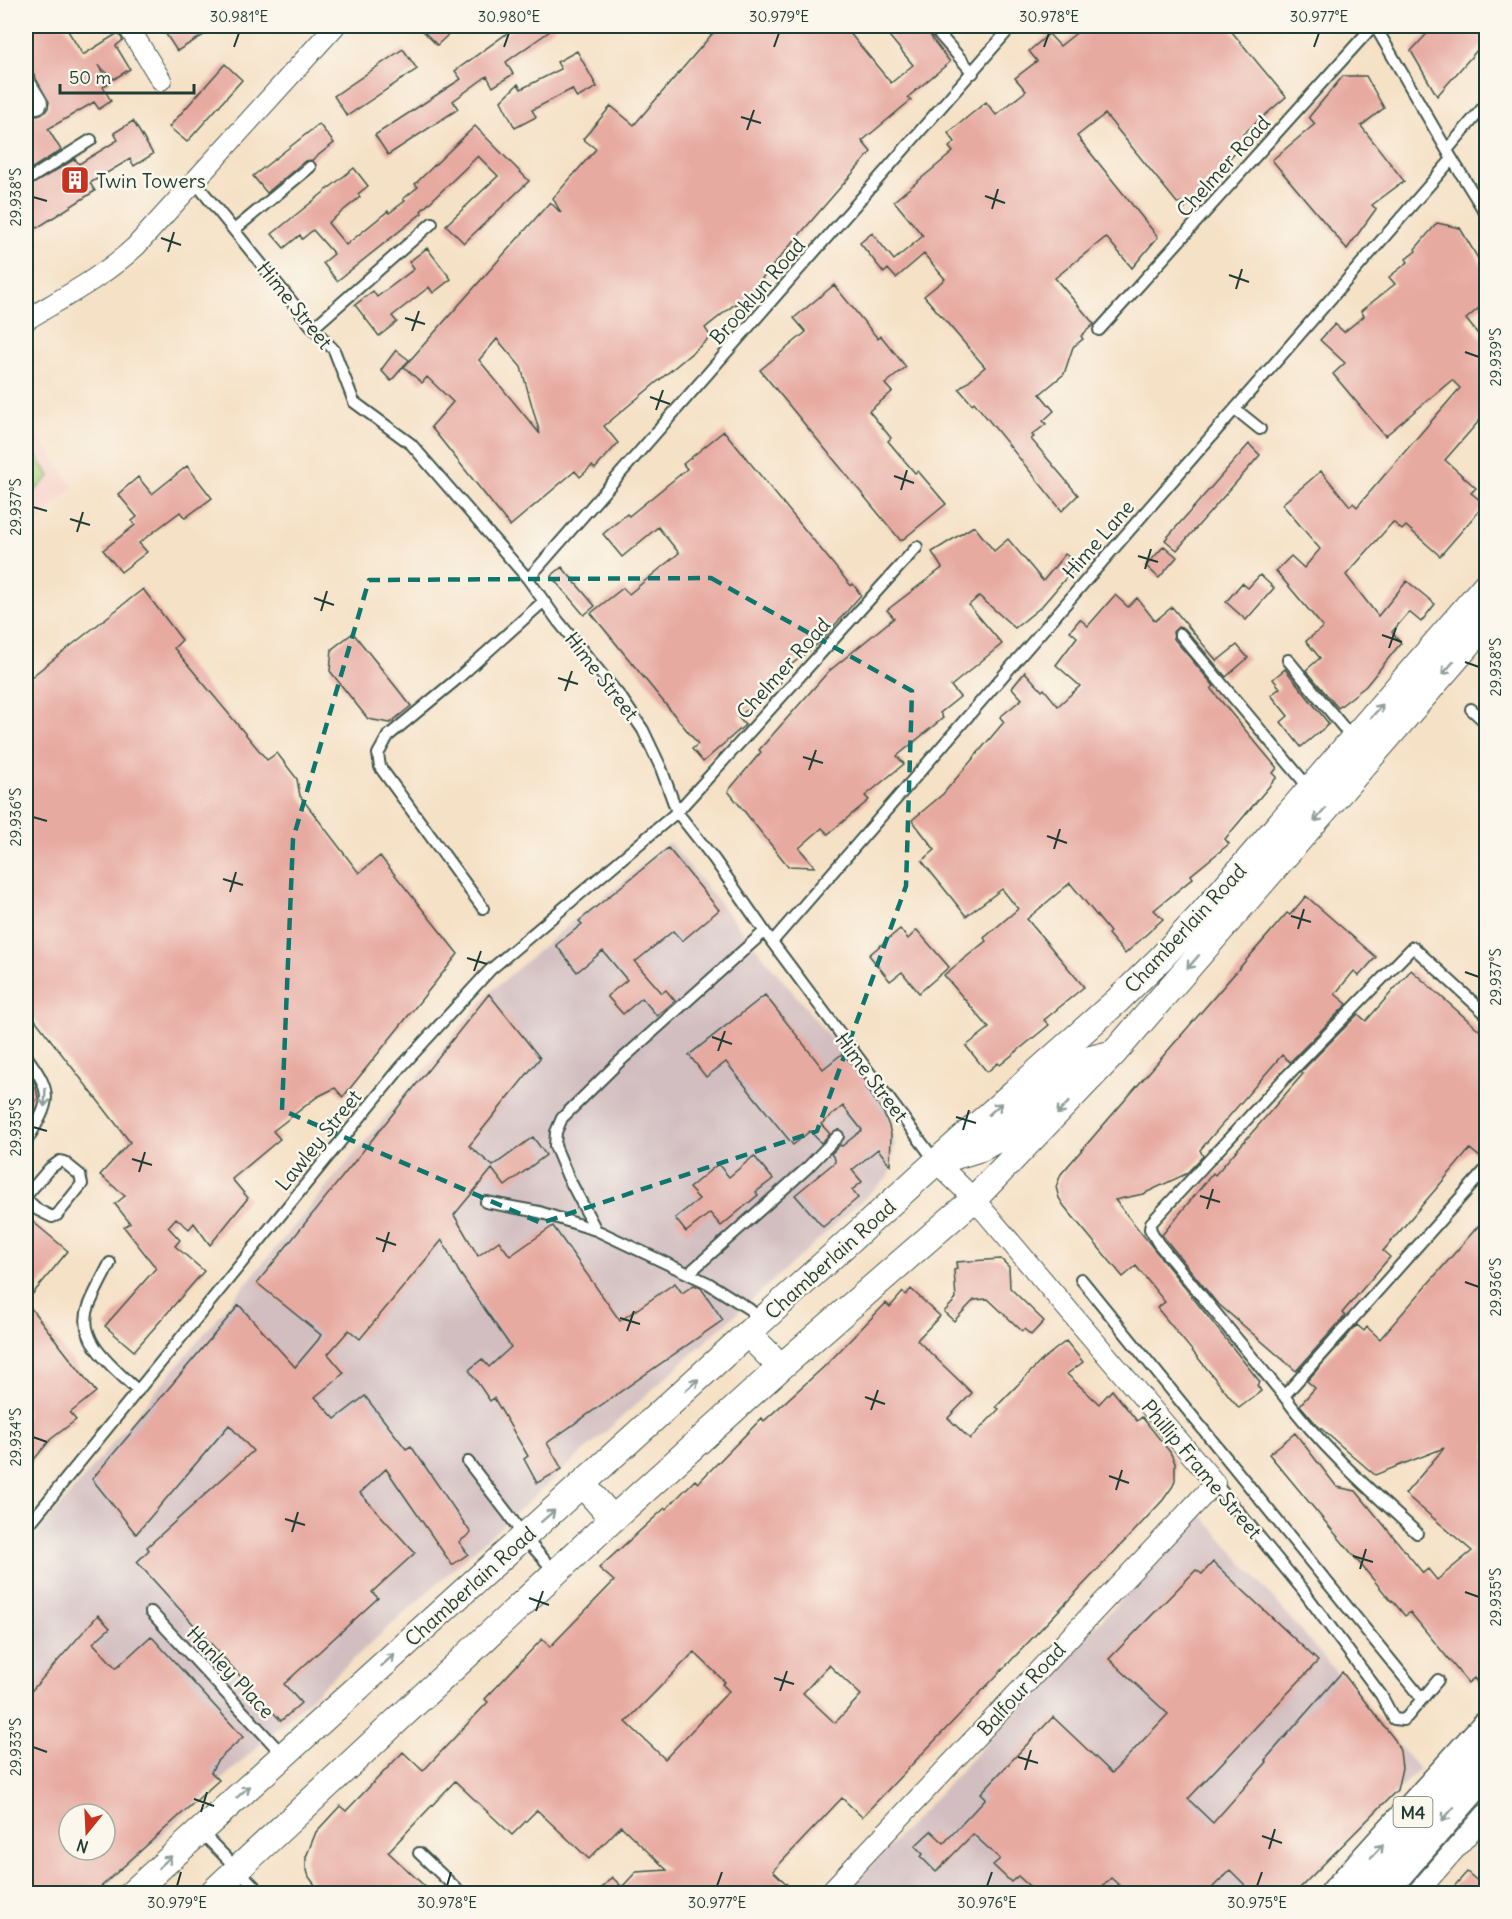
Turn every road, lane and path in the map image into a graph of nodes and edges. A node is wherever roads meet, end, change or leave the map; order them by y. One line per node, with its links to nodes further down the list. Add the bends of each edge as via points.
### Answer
1 (128, 26): 7 (street)
2 (335, 26): 15 (street)
3 (932, 26): 6 (lane)
4 (1012, 26): 6 (lane, Brooklyn Road)
5 (1374, 26): 12 (lane); 21 (lane, Chelmer Road)
6 (973, 73): 25 (lane, Brooklyn Road)
7 (161, 80)
8 (26, 85): 9 (street)
9 (37, 103)
10 (1486, 104): 12 (lane, Hime Lane)
11 (91, 140): 14 (lane)
12 (1449, 154): 16 (lane); 22 (lane, Hime Lane)
13 (310, 166): 18 (lane)
14 (26, 181)
15 (195, 182): 18 (lane, Hime Street); 19 (street, via 117,264)
16 (1486, 214)
17 (432, 223): 20 (lane)
18 (234, 230): 20 (lane, Hime Street)
19 (26, 320)
20 (313, 328): 25 (lane, Hime Street, via 334,350 354,402 411,444)
21 (1100, 330)
22 (1235, 409): 23 (lane); 38 (lane, Hime Lane)
23 (1260, 429)
24 (917, 548): 35 (lane, Chelmer Road)
25 (528, 579): 27 (lane, Hime Street)
26 (1486, 585): 33 (street, Chamberlain Road, one-way to 26)
27 (544, 601): 35 (lane, Hime Street, via 644,730); 36 (lane, via 388,736 378,754 380,767)
28 (1486, 624): 41 (street, Chamberlain Road, one-way to 41)
29 (1180, 634): 34 (lane)
30 (1288, 660): 33 (lane)
31 (1471, 709): 32 (lane)
32 (1486, 723)
33 (1353, 739): 34 (street, Chamberlain Road)
34 (1310, 789): 39 (street, Chamberlain Road, via 1202,914)
35 (677, 812): 37 (lane, Hime Street); 57 (lane, Lawley Street, via 490,970 401,1068)
36 (483, 908)
37 (764, 932): 38 (lane, Hime Street); 51 (lane, via 562,1118 555,1146)
38 (772, 942): 46 (lane, Hime Street)
39 (1118, 1000): 41 (street); 46 (street, Chamberlain Road, one-way to 39)
40 (1486, 1014): 58 (lane, via 1413,947 1282,1080 1150,1223 1158,1243)
41 (1142, 1021): 42 (street, Chamberlain Road)
42 (1114, 1053): 46 (street, via 1082,1061 1000,1138); 49 (street, Chamberlain Road, one-way to 49)
43 (26, 1056): 45 (lane, one-way to 45, via 47,1093 45,1107)
44 (838, 1136): 53 (lane)
45 (26, 1142)
46 (936, 1162): 49 (street, Hime Street); 55 (street, Chamberlain Road)
47 (1486, 1169): 58 (lane)
48 (26, 1198): 48 (lane, via 52,1217 80,1188 82,1179 60,1161)
49 (974, 1199): 56 (street, Chamberlain Road); 60 (street, Phillip Frame Street)
50 (486, 1202): 51 (lane, via 531,1210)
51 (596, 1230): 53 (lane)
52 (110, 1263): 57 (lane, via 88,1308 86,1330 99,1352)
53 (689, 1273): 55 (lane, via 749,1309)
54 (1081, 1279): 69 (lane)
55 (755, 1327): 56 (street); 61 (street, Chamberlain Road, one-way to 55)
56 (781, 1367): 62 (street, Chamberlain Road)
57 (138, 1391): 63 (lane, Lawley Street)
58 (1284, 1396): 64 (lane, via 1329,1450)
59 (468, 1462): 65 (lane)
60 (1215, 1484): 69 (lane, Phillip Frame Street, via 1302,1589 1381,1695 1391,1716 1403,1720); 81 (street, Balfour Road)
61 (583, 1485): 62 (street); 65 (street, Chamberlain Road, one-way to 61)
62 (613, 1519): 66 (street, Chamberlain Road)
63 (26, 1528)
64 (1417, 1533)
65 (524, 1537): 66 (lane); 71 (street, Chamberlain Road, one-way to 65)
66 (555, 1572): 76 (street, Chamberlain Road)
67 (152, 1612): 71 (lane, Hanley Place)
68 (1438, 1680): 69 (lane)
69 (1422, 1699)
70 (1486, 1729): 82 (highway, M4, one-way to 70)
71 (283, 1755): 74 (street, Chamberlain Road, one-way to 71)
72 (1486, 1770): 83 (highway, M4, one-way to 83)
73 (1486, 1815): 84 (street)
74 (200, 1831): 76 (lane); 77 (street, Chamberlain Road, one-way to 74)
75 (419, 1853): 80 (lane)
76 (238, 1870): 78 (street, Chamberlain Road); 79 (lane)
77 (131, 1893)
78 (211, 1893)
79 (262, 1893)
80 (462, 1893)
81 (828, 1893)
82 (1337, 1893)
83 (1378, 1893)
84 (1416, 1893)

